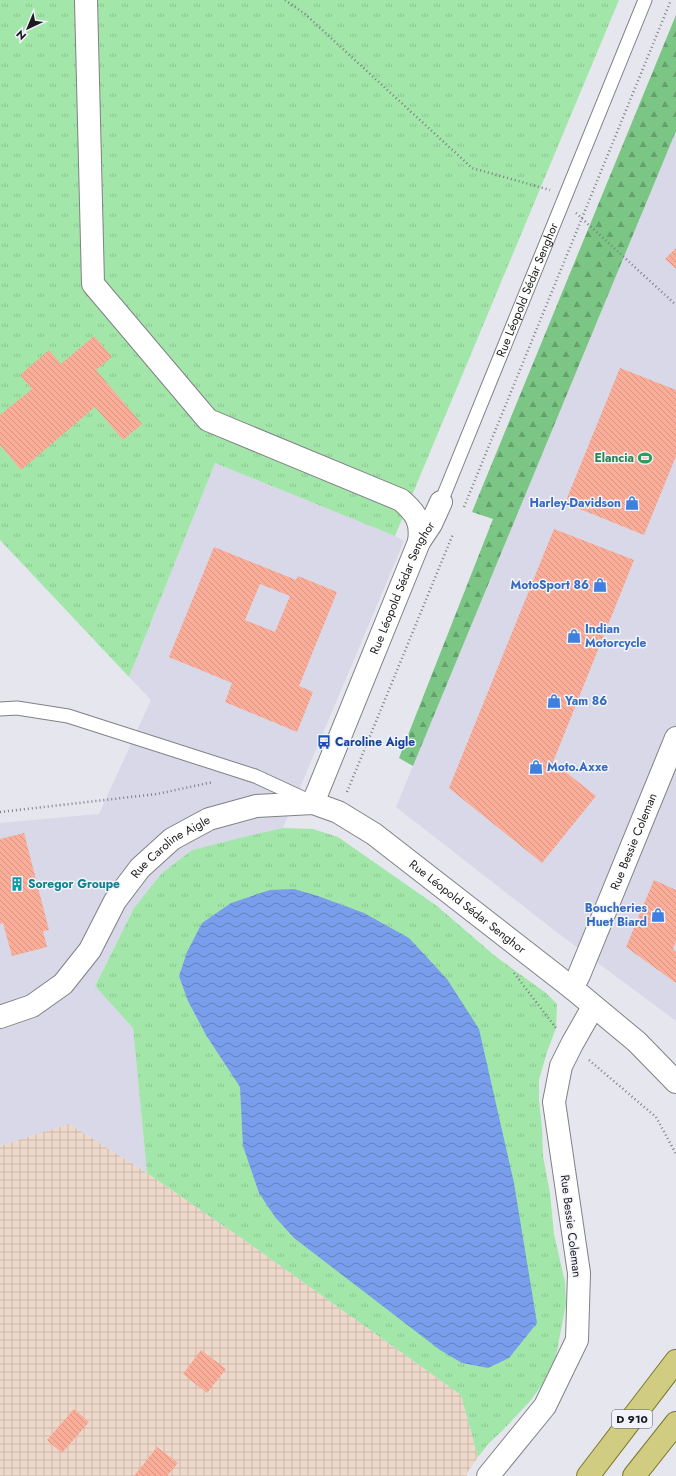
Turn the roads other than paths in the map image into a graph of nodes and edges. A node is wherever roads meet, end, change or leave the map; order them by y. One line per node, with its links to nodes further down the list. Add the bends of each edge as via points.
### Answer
1 (86, 0): 4 (street, via 92,284 208,420 401,500 418,520 421,531)
2 (645, 0): 3 (lane, Rue Léopold Sédar Senghor)
3 (441, 502): 4 (street, Rue Léopold Sédar Senghor, via 432,524)
4 (419, 542): 7 (street, Rue Léopold Sédar Senghor)
5 (0, 709): 7 (lane, via 17,708 68,716 236,769)
6 (676, 738): 8 (street, Rue Bessie Coleman)
7 (313, 803): 8 (street, Rue Léopold Sédar Senghor, via 338,812 374,834); 10 (street, Rue Caroline Aigle, via 256,806 209,819 172,839 140,868 116,901 90,950 62,984 32,1006)
8 (572, 988): 9 (street, Rue Léopold Sédar Senghor)
9 (593, 1007): 11 (street, Rue Léopold Sédar Senghor); 16 (street, Rue Bessie Coleman, via 561,1066 554,1102 579,1272 577,1340 545,1406)
10 (0, 1017)
11 (637, 1042): 12 (street, Rue Léopold Sédar Senghor); 13 (street, Rue Léopold Sédar Senghor)
12 (676, 1066)
13 (676, 1082)
14 (676, 1361): 17 (main road, D 910)
15 (676, 1422): 18 (main road, D 910)
16 (488, 1476)
17 (588, 1476)
18 (634, 1476)

